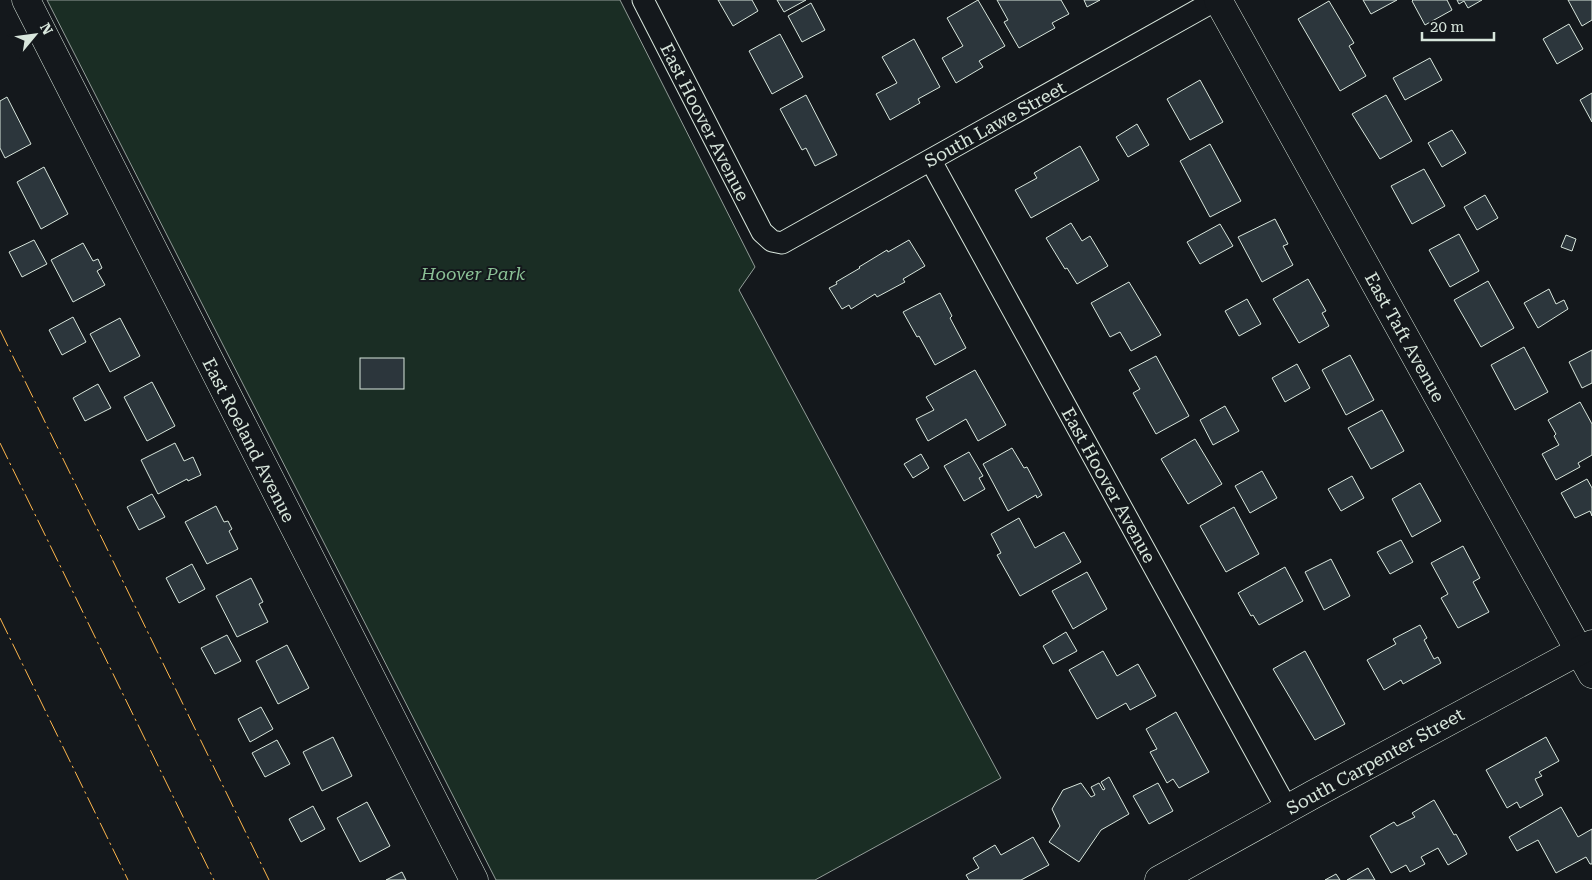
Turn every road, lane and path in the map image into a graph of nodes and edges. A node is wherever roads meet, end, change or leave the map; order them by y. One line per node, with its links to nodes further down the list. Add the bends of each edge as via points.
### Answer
1 (26, 0): 9 (street, East Roeland Avenue)
2 (643, 0): 5 (street, East Hoover Avenue, via 756,221)
3 (1217, 0): 4 (street, South Lawe Street); 6 (street, East Taft Avenue)
4 (930, 161): 5 (street, South Lawe Street, via 793,238 782,243); 8 (street, East Hoover Avenue)
5 (772, 241)
6 (1585, 647): 7 (street, East Taft Avenue); 8 (street, South Carpenter Street)
7 (1592, 674)
8 (1287, 809): 10 (street, South Carpenter Street)
9 (474, 880)
10 (1160, 880)

